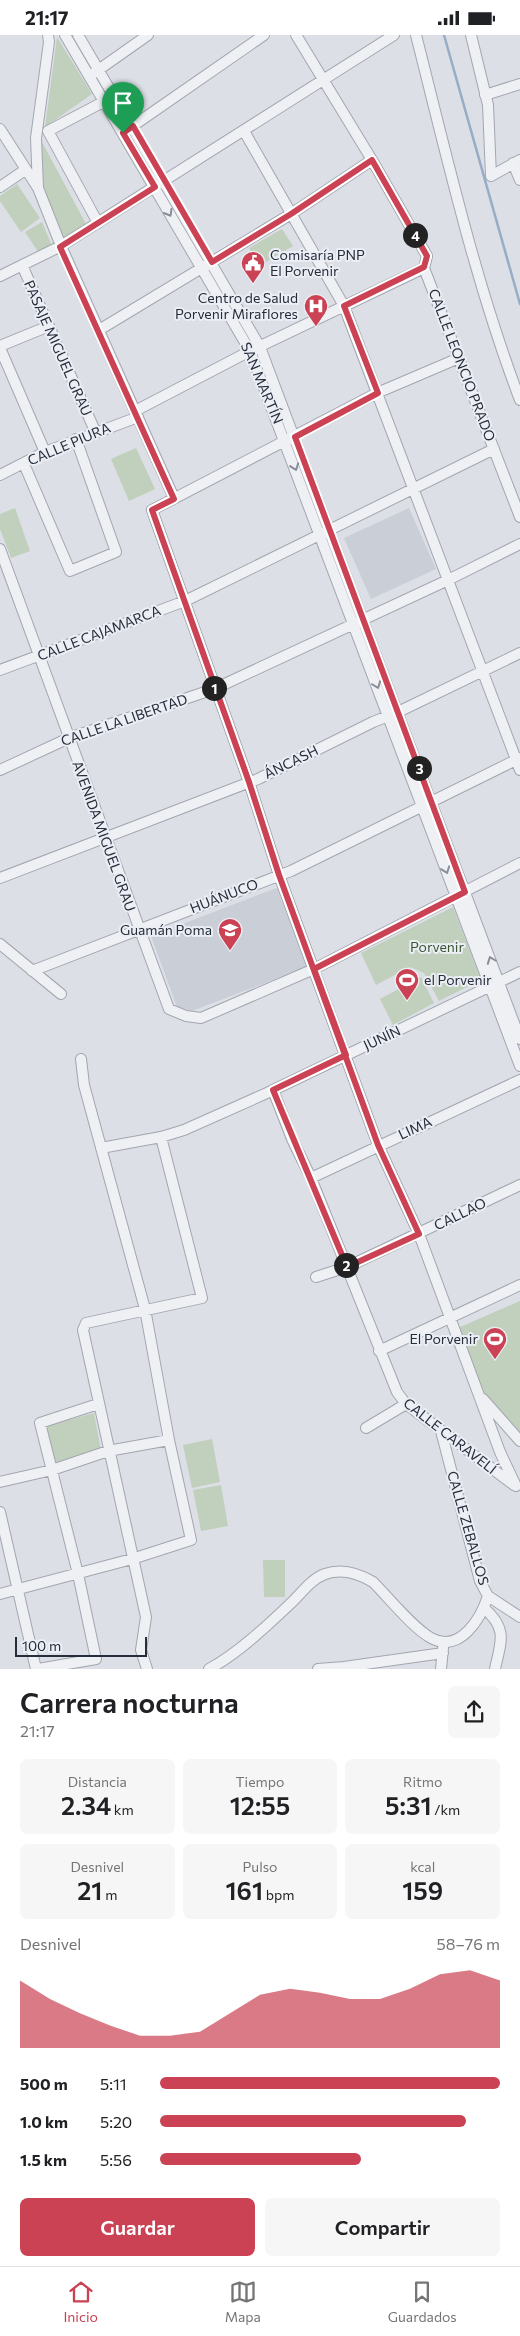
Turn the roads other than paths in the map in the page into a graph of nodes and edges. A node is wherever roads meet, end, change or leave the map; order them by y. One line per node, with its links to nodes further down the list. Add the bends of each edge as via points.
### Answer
1 (48, 35): 26 (street, via 36,138)
2 (65, 35): 11 (street, SAN MARTÍN)
3 (78, 35): 10 (street, SAN MARTÍN)
4 (148, 35): 10 (street)
5 (264, 35): 16 (street)
6 (296, 35): 12 (street, CALLE LEONCIO PRADO)
7 (394, 35): 12 (street)
8 (414, 35): 44 (street, via 499,345)
9 (471, 35): 14 (street)
10 (99, 70): 11 (street); 16 (street, SAN MARTÍN)
11 (90, 75): 15 (street, SAN MARTÍN)
12 (324, 79): 18 (street); 20 (street, CALLE LEONCIO PRADO)
13 (520, 84): 14 (street)
14 (485, 95): 21 (street, via 491,176)
15 (105, 101): 19 (street, SAN MARTÍN); 28 (street, via 48,131)
16 (133, 126): 19 (street); 24 (street, SAN MARTÍN)
17 (0, 129): 22 (street)
18 (244, 131): 24 (street); 27 (street)
19 (123, 133): 24 (street, SAN MARTÍN)
20 (372, 160): 27 (street); 32 (street, CALLE LEONCIO PRADO, via 427,256)
21 (517, 162): 23 (street)
22 (25, 170): 25 (street); 26 (street)
23 (520, 180)
24 (159, 185): 28 (street); 30 (street, SAN MARTÍN); 33 (street, SAN MARTÍN, one-way to 33)
25 (0, 187)
26 (38, 188): 29 (street)
27 (291, 214): 30 (street); 35 (street)
28 (98, 223): 29 (street)
29 (60, 247): 31 (street); 37 (street)
30 (212, 262): 33 (street); 39 (street, SAN MARTÍN)
31 (22, 265): 34 (street); 36 (street, PASAJE MIGUEL GRAU)
32 (424, 267): 35 (street, CALLE PIURA); 41 (street, CALLE LEONCIO PRADO)
33 (202, 268): 37 (street); 40 (street, SAN MARTÍN)
34 (0, 276)
35 (344, 306): 39 (street, CALLE PIURA); 43 (street)
36 (49, 326): 38 (street); 46 (street, PASAJE MIGUEL GRAU)
37 (99, 330): 45 (street)
38 (0, 347): 50 (street)
39 (260, 347): 40 (street, CALLE PIURA); 42 (street, SAN MARTÍN)
40 (250, 351): 42 (street, SAN MARTÍN); 45 (street, CALLE PIURA)
41 (459, 358): 43 (street); 49 (street, CALLE LEONCIO PRADO)
42 (268, 381): 48 (street, SAN MARTÍN)
43 (378, 393): 48 (street); 53 (street)
44 (520, 400)
45 (137, 414): 46 (street, CALLE PIURA); 54 (street)
46 (95, 431): 47 (street, CALLE PIURA)
47 (76, 439): 50 (street, CALLE PIURA); 51 (street, via 116,551 70,571)
48 (291, 440): 54 (street); 56 (street, SAN MARTÍN)
49 (494, 449): 53 (street, CALLE CAJAMARCA); 55 (street, CALLE LEONCIO PRADO)
50 (45, 452): 51 (street, CALLE PIURA)
51 (24, 463): 52 (street, CALLE PIURA)
52 (0, 475)
53 (414, 489): 56 (street, CALLE CAJAMARCA); 59 (street)
54 (174, 499): 60 (street, via 152,510)
55 (520, 517)
56 (325, 532): 60 (street, CALLE CAJAMARCA); 61 (street, SAN MARTÍN); 62 (street, SAN MARTÍN)
57 (520, 545): 59 (street, CALLE LA LIBERTAD)
58 (0, 549): 64 (street, AVENIDA MIGUEL GRAU)
59 (448, 580): 61 (street, CALLE LA LIBERTAD); 68 (street)
60 (185, 601): 64 (street, CALLE CAJAMARCA); 69 (street)
61 (364, 619): 62 (street, CALLE LA LIBERTAD); 65 (street, SAN MARTÍN)
62 (354, 624): 66 (street, SAN MARTÍN); 69 (street, CALLE LA LIBERTAD)
63 (520, 653): 68 (street, ÁNCASH)
64 (39, 656): 67 (street, CALLE CAJAMARCA); 71 (street, AVENIDA MIGUEL GRAU)
65 (381, 665): 66 (street); 70 (street, SAN MARTÍN)
66 (371, 669): 70 (street, SAN MARTÍN, one-way to 70)
67 (0, 670)
68 (483, 671): 70 (street, ÁNCASH); 72 (street)
69 (214, 689): 71 (street, CALLE LA LIBERTAD); 74 (street)
70 (393, 714): 74 (street, ÁNCASH); 75 (street, SAN MARTÍN)
71 (69, 738): 73 (street, CALLE LA LIBERTAD); 76 (street, AVENIDA MIGUEL GRAU)
72 (519, 763): 75 (street, HUÁNUCO)
73 (0, 770)
74 (249, 782): 76 (street, ÁNCASH); 78 (street)
75 (427, 804): 78 (street, HUÁNUCO); 80 (street, SAN MARTÍN)
76 (104, 836): 79 (street, ÁNCASH); 81 (street, AVENIDA MIGUEL GRAU)
77 (520, 863): 80 (street)
78 (279, 875): 81 (street, HUÁNUCO); 83 (street)
79 (0, 878)
80 (460, 895): 83 (street); 86 (street, SAN MARTÍN)
81 (138, 929): 83 (street, AVENIDA MIGUEL GRAU, via 169,1009 186,1016 201,1018); 84 (street, HUÁNUCO)
82 (0, 945): 84 (street)
83 (314, 969): 90 (street)
84 (32, 971): 87 (street)
85 (520, 973): 86 (street, JUNÍN)
86 (495, 984): 88 (street, SAN MARTÍN); 90 (street, JUNÍN)
87 (61, 994)
88 (511, 1027): 89 (street, SAN MARTÍN); 92 (street, SAN MARTÍN)
89 (520, 1039)
90 (346, 1055): 94 (street, JUNÍN); 96 (street)
91 (82, 1059): 97 (street, via 84,1085)
92 (520, 1066)
93 (520, 1080): 96 (street, LIMA)
94 (270, 1091): 95 (street, JUNÍN, via 184,1130); 98 (street, CALLE CARAVELÍ)
95 (160, 1137): 97 (street, JUNÍN); 104 (street, via 202,1297)
96 (378, 1145): 98 (street, LIMA); 100 (street)
97 (101, 1148): 104 (street)
98 (311, 1178): 101 (street, CALLE CARAVELÍ)
99 (520, 1185): 100 (street, CALLAO)
100 (419, 1234): 101 (street, CALLAO); 105 (street)
101 (347, 1267): 102 (street, CALLAO); 106 (street, CALLE CARAVELÍ)
102 (316, 1277)
103 (520, 1285): 105 (street)
104 (145, 1309): 108 (street, via 83,1326); 112 (street)
105 (450, 1318): 106 (street); 107 (street)
106 (379, 1351): 109 (street, CALLE CARAVELÍ, via 396,1391)
107 (478, 1394): 113 (street); 117 (street)
108 (98, 1404): 114 (street); 115 (street, via 40,1423)
109 (406, 1404): 110 (street); 111 (street, CALLE CARAVELÍ)
110 (366, 1428)
111 (441, 1431): 117 (street, CALLE CARAVELÍ); 123 (street, CALLE ZEBALLOS, via 480,1581)
112 (169, 1440): 114 (street); 119 (street, via 191,1540)
113 (520, 1441)
114 (108, 1451): 115 (street); 119 (street)
115 (52, 1469): 116 (street); 120 (street)
116 (0, 1482)
117 (518, 1488)
118 (0, 1512): 121 (street)
119 (132, 1559): 120 (street); 131 (street, via 146,1617 141,1650)
120 (78, 1574): 121 (street); 130 (street, via 96,1659)
121 (18, 1589): 122 (street); 130 (street)
122 (0, 1594)
123 (488, 1596): 124 (street); 125 (street)
124 (484, 1609): 126 (street, via 464,1636); 134 (street, via 500,1626)
125 (520, 1617)
126 (444, 1642): 127 (street); 128 (street, via 422,1631 368,1579 351,1572 334,1572 318,1577)
127 (443, 1653): 129 (street); 133 (street)
128 (216, 1667)
129 (344, 1668): 132 (street)
130 (37, 1669)
131 (147, 1669)
132 (318, 1669)
133 (441, 1669)
134 (495, 1669)

